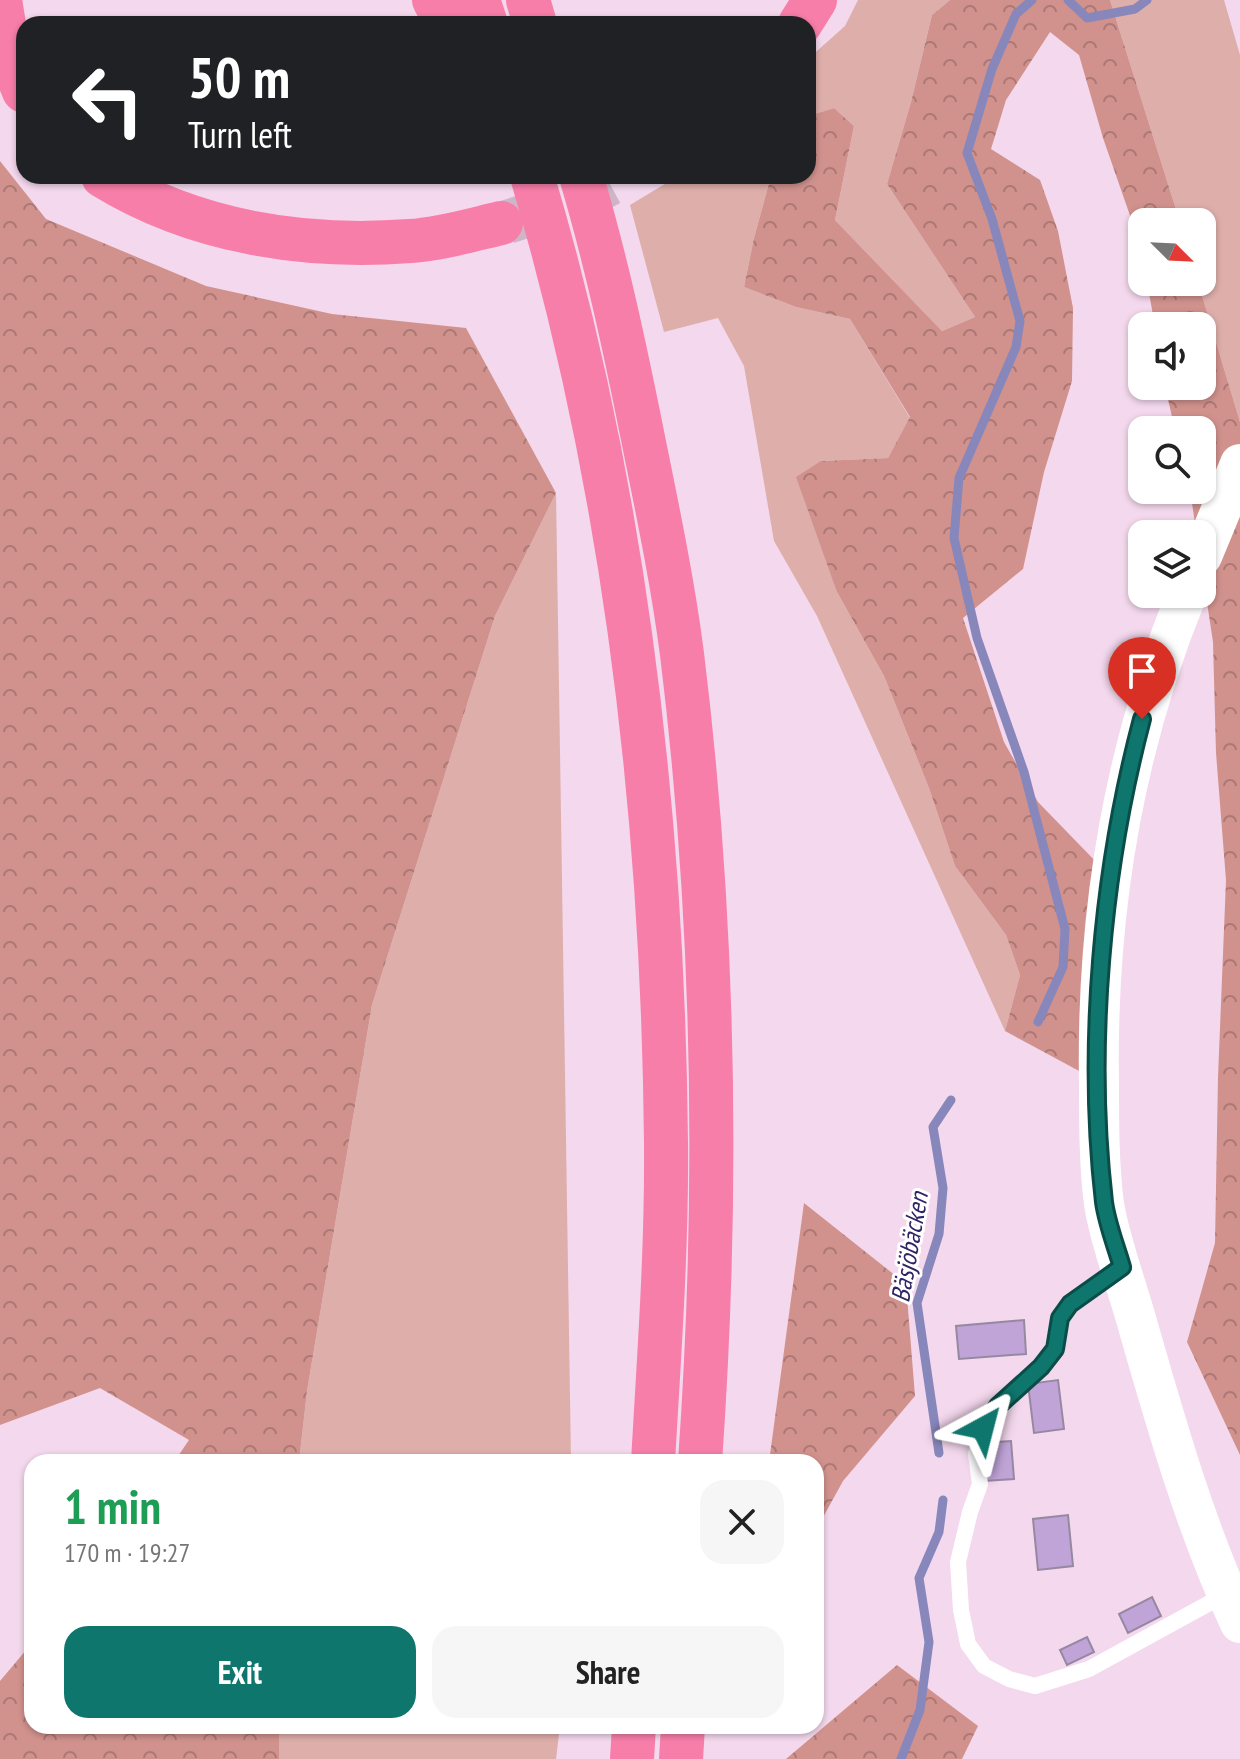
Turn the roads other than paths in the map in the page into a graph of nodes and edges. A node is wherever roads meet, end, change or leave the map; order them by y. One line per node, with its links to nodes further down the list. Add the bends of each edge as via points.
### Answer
1 (0, 0): 2 (highway)
2 (16, 72)
3 (116, 184): 6 (highway, via 177,214 268,236 317,241 412,241)
4 (583, 184): 12 (highway, via 650,471 682,652 699,827 713,1147)
5 (533, 186): 11 (highway, via 576,346 603,475 633,651 653,839 666,1147)
6 (501, 223)
7 (1240, 464): 8 (street)
8 (1216, 522)
9 (1182, 608): 10 (street, via 1149,694 1129,769 1106,922 1098,1015 1099,1118 1105,1205)
10 (1122, 1267): 13 (street, via 1170,1439); 13 (lane, via 1070,1304 1060,1318 1055,1349 983,1428 976,1454 980,1484 958,1562 968,1644 984,1666 1035,1686)
11 (654, 1454)
12 (701, 1454)
13 (1233, 1609)
14 (634, 1734): 16 (highway)
15 (683, 1734): 17 (highway)
16 (632, 1759)
17 (681, 1759)

